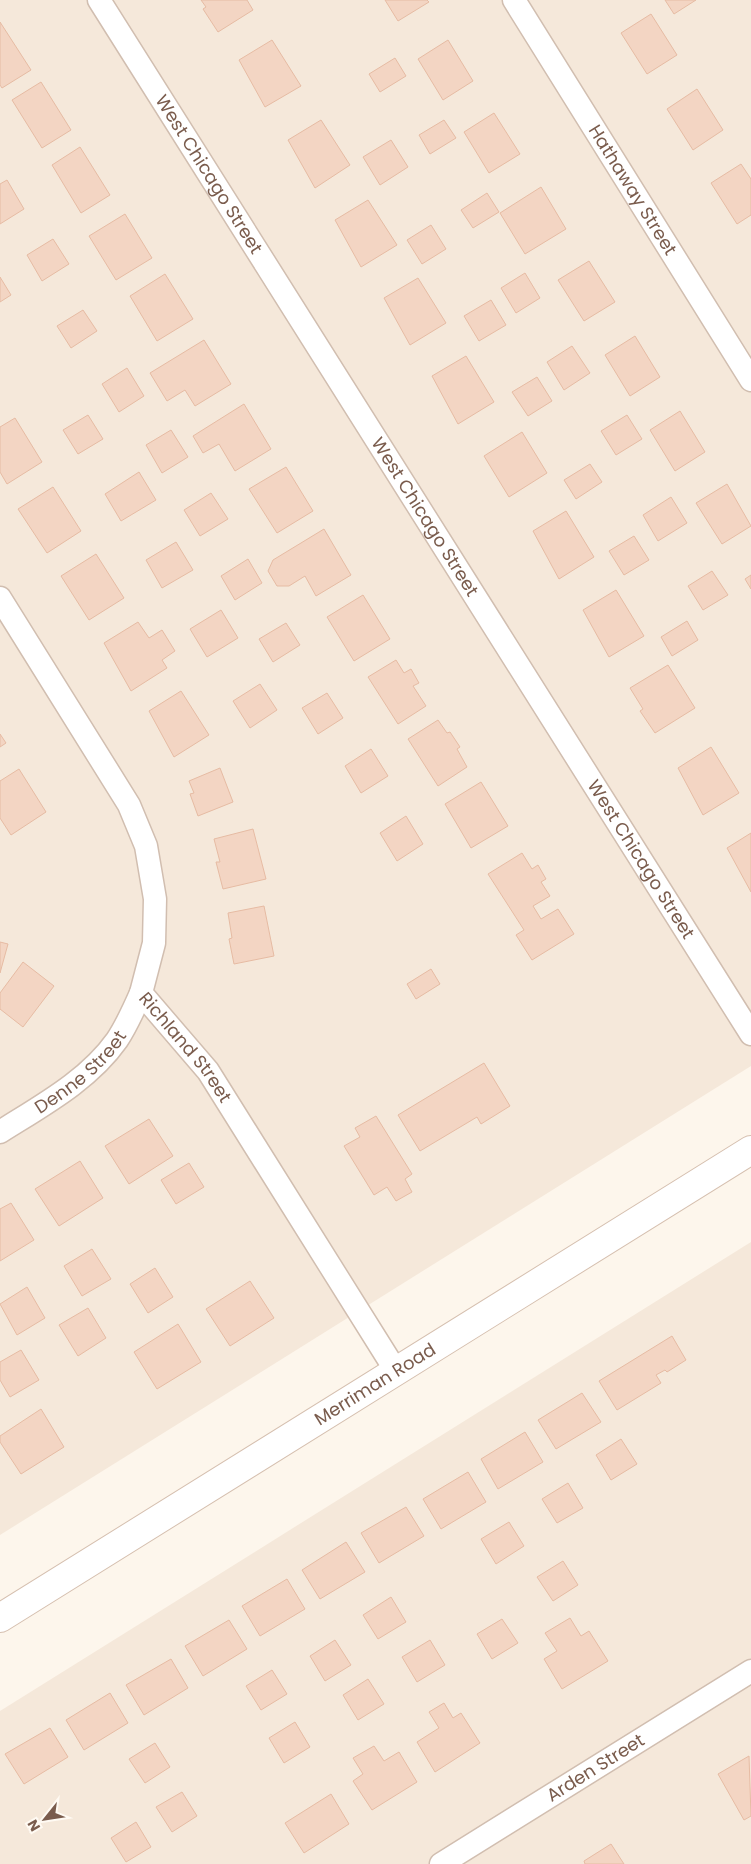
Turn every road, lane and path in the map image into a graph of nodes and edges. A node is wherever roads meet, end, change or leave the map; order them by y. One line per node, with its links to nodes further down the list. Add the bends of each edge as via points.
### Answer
1 (99, 0): 6 (street, West Chicago Street)
2 (514, 0): 3 (street, Hathaway Street)
3 (751, 380)
4 (0, 598): 5 (street, Richland Street, via 129,805 146,846 155,898 154,934)
5 (141, 993): 7 (street, Denne Street, via 116,1042 91,1068 64,1092); 9 (street, Richland Street, via 208,1071)
6 (751, 1034)
7 (0, 1132)
8 (751, 1150): 9 (main road, Merriman Road)
9 (396, 1371): 10 (main road, Merriman Road)
10 (0, 1618)
11 (751, 1671): 12 (street, Arden Street)
12 (441, 1864)

